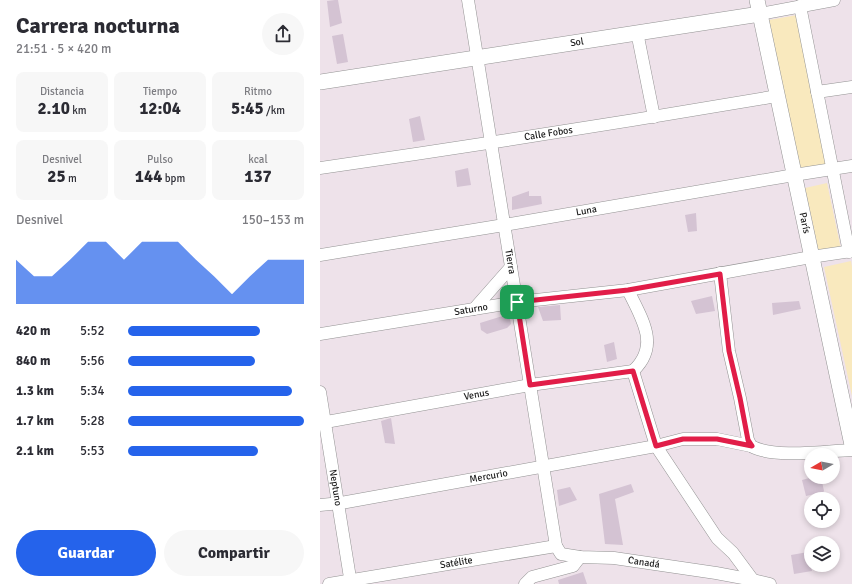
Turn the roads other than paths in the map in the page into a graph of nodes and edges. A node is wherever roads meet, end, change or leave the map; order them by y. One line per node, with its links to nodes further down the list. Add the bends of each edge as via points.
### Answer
1 (468, 0): 6 (street, Tierra)
2 (834, 0): 3 (street, Sol)
3 (800, 6): 4 (street, Sol); 9 (street)
4 (758, 7): 5 (street, Sol); 10 (street, París)
5 (637, 32): 6 (street, Sol); 11 (street)
6 (477, 57): 7 (street, Sol); 12 (street, Tierra)
7 (320, 82)
8 (852, 87): 9 (street)
9 (818, 92): 15 (street)
10 (777, 96): 11 (street, Calle Fobos); 16 (street, París)
11 (654, 117): 12 (street, Calle Fobos)
12 (491, 143): 14 (street, Calle Fobos); 17 (street, Tierra)
13 (852, 166): 15 (street, Luna)
14 (320, 168)
15 (833, 169): 16 (street, Luna); 18 (street)
16 (794, 175): 17 (street, Luna); 20 (street, París)
17 (504, 226): 19 (street, Luna); 21 (street, Tierra)
18 (851, 252): 20 (street, Saturno)
19 (320, 255)
20 (811, 257): 22 (street, Saturno); 31 (street, París)
21 (511, 267): 24 (street, Tierra); 25 (street)
22 (720, 274): 23 (street, Saturno); 33 (street, via 729,351 748,440)
23 (628, 290): 24 (street, Saturno); 27 (street, via 647,332 648,350)
24 (517, 302): 25 (street, Saturno); 28 (street, Tierra)
25 (474, 309): 26 (street, Saturno)
26 (320, 334)
27 (633, 371): 28 (street, Venus); 32 (street)
28 (530, 385): 30 (street, Venus); 35 (street, Tierra)
29 (320, 392): 30 (street, Neptuno)
30 (322, 423): 36 (street, Neptuno)
31 (852, 445)
32 (656, 446): 33 (street, Mercurio, via 683,439 717,439); 35 (street, Mercurio); 40 (street, via 717,538 733,553)
33 (752, 446): 34 (street, Mercurio, via 780,454)
34 (852, 450)
35 (543, 465): 36 (street, Mercurio); 38 (street, Tierra)
36 (338, 503): 37 (street, Mercurio); 41 (street, Neptuno)
37 (320, 505)
38 (556, 546): 39 (street, via 561,554); 41 (street, Satélite)
39 (580, 557): 40 (street, Canadá, via 614,558); 43 (street, via 573,566 532,577)
40 (754, 580): 44 (street, Canadá)
41 (350, 582): 42 (street, Satélite)
42 (329, 584)
43 (525, 584)
44 (770, 584)

